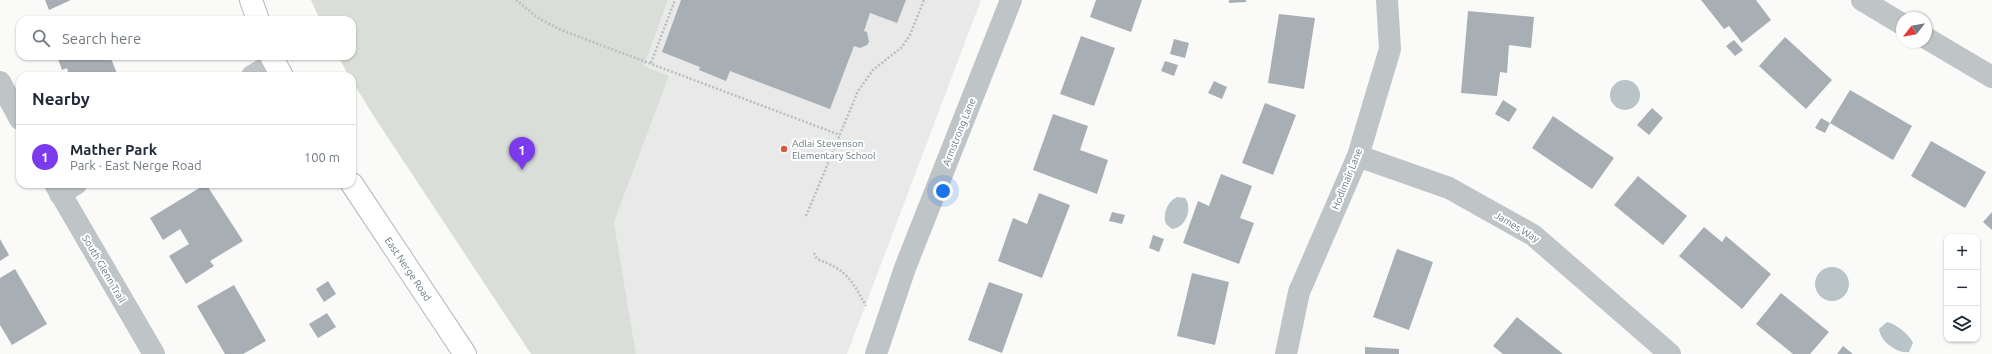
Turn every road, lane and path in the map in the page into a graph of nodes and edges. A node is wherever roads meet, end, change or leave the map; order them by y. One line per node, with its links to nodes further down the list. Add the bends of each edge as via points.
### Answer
1 (251, 0): 8 (main road)
2 (516, 0): 11 (path, via 538,18 561,30)
3 (675, 0): 11 (path)
4 (924, 0): 17 (path, via 910,35 902,47 864,79)
5 (1011, 0): 26 (street, Armstrong Lane, via 905,268)
6 (1387, 0): 18 (street, Hodlmair Lane, via 1390,49)
7 (1862, 0): 9 (street)
8 (257, 16)
9 (1896, 20)
10 (1932, 42): 14 (street)
11 (651, 63): 17 (path)
12 (276, 65): 13 (street)
13 (261, 72)
14 (1992, 77)
15 (0, 82): 16 (street)
16 (16, 112)
17 (840, 134): 21 (path)
18 (1358, 156): 27 (street, Hodlmair Lane, via 1299,292); 28 (street, James Way, via 1449,188 1533,235)
19 (65, 188): 24 (street, South Glenn Trail)
20 (355, 188): 25 (main road, East Nerge Road)
21 (806, 216)
22 (814, 253): 23 (path, via 817,259 844,273)
23 (866, 306)
24 (154, 354)
25 (465, 354)
26 (876, 354)
27 (1286, 354)
28 (1670, 354)

